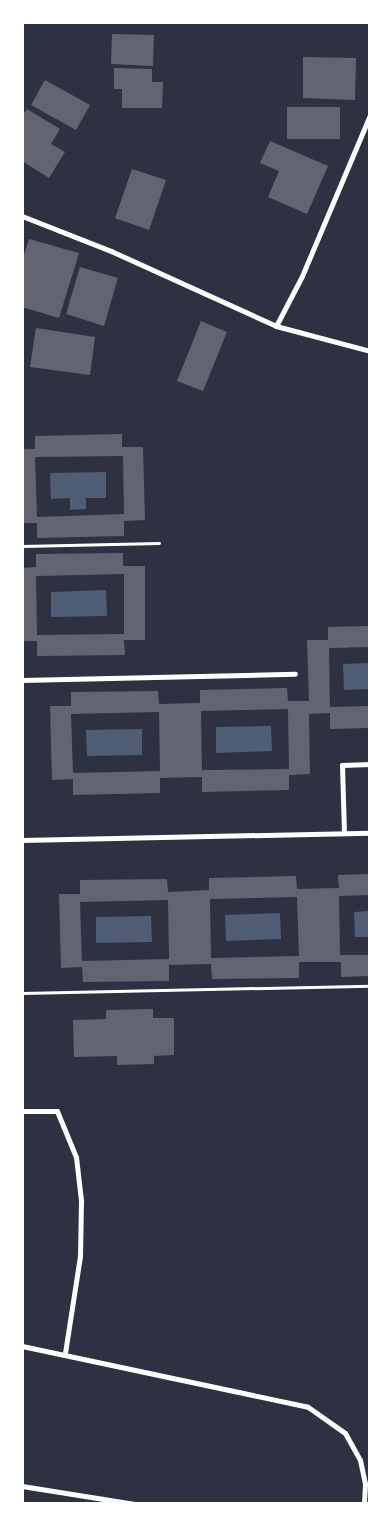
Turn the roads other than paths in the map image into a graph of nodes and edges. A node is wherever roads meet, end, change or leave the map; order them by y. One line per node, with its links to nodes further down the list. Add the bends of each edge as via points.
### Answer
1 (370, 115): 3 (street, via 306,268)
2 (22, 216): 3 (street, via 111,251)
3 (276, 326): 4 (street)
4 (370, 351)
5 (295, 674): 6 (street)
6 (22, 680)
7 (370, 764): 8 (street, via 342,765)
8 (344, 833): 9 (street); 10 (street)
9 (370, 833)
10 (22, 840)
11 (22, 1112): 13 (street, via 57,1111 76,1157 82,1200 80,1256)
12 (22, 1346): 13 (street)
13 (65, 1353): 16 (street, via 308,1407 346,1433 360,1460 366,1484)
14 (22, 1486): 15 (street)
15 (135, 1504)
16 (364, 1504)

